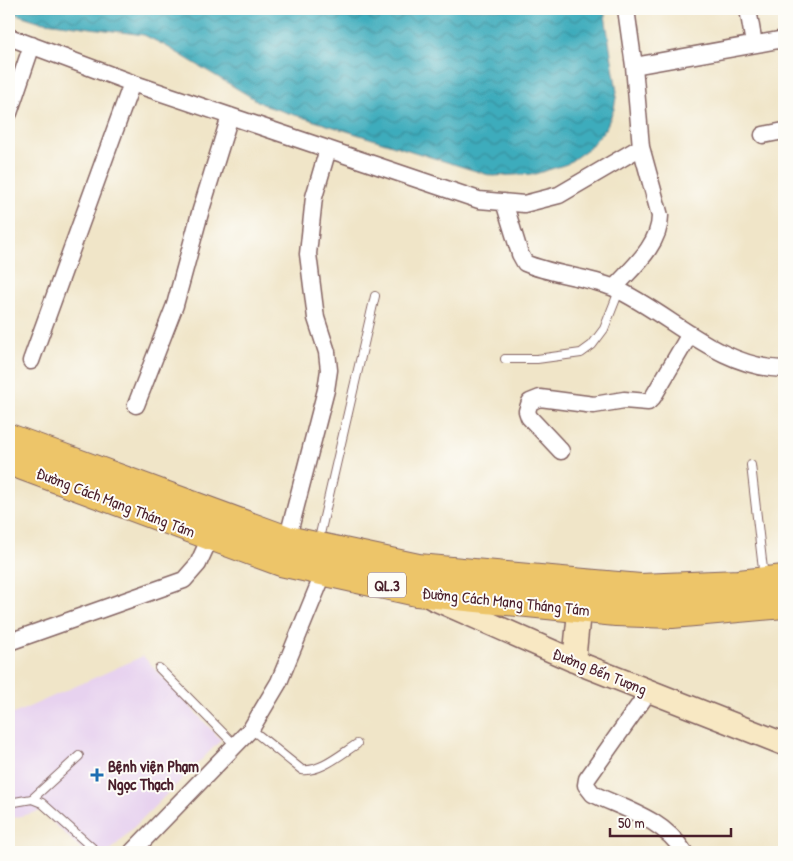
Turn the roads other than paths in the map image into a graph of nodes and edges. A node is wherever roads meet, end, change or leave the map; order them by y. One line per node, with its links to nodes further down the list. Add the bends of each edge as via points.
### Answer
1 (626, 9): 7 (street)
2 (748, 9): 5 (street)
3 (9, 37): 6 (street)
4 (784, 39): 5 (street)
5 (754, 44): 7 (street)
6 (32, 45): 8 (street); 9 (street)
7 (634, 66): 13 (street)
8 (132, 83): 10 (street); 20 (street)
9 (9, 113)
10 (230, 116): 14 (street); 22 (street, via 175,305)
11 (784, 131): 12 (street)
12 (763, 135)
13 (641, 147): 15 (street, via 559,195 524,204); 16 (street, via 660,224 646,252)
14 (328, 150): 15 (street, via 479,200); 29 (street, via 314,197 308,254 316,318 329,370)
15 (504, 202): 16 (street, via 520,254 526,263)
16 (616, 290): 18 (street); 19 (lane, via 604,329 592,345 581,352 538,359)
17 (375, 296): 28 (lane)
18 (690, 334): 21 (street, via 751,365); 24 (street, via 648,402 624,400 594,405 540,398 530,402 527,411 530,417)
19 (505, 359)
20 (31, 361)
21 (784, 369)
22 (136, 404)
23 (9, 438): 27 (highway, Đường Cách Mạng Tháng Tám / QL.3)
24 (561, 451)
25 (9, 461): 27 (highway, Đường Cách Mạng Tháng Tám / QL.3)
26 (751, 465): 31 (lane)
27 (215, 527): 29 (highway, Đường Cách Mạng Tháng Tám / QL.3); 35 (street, via 198,564 184,580)
28 (317, 546): 29 (highway, Đường Cách Mạng Tháng Tám / QL.3); 33 (highway, Đường Cách Mạng Tháng Tám / QL.3, via 418,568)
29 (284, 551): 30 (highway, Đường Cách Mạng Tháng Tám / QL.3)
30 (324, 572): 32 (highway, Đường Cách Mạng Tháng Tám / QL.3); 39 (street, via 279,682)
31 (774, 580): 33 (highway, Đường Cách Mạng Tháng Tám / QL.3, via 640,588)
32 (417, 592): 33 (highway, Đường Cách Mạng Tháng Tám / QL.3); 36 (street, Đường Bến Tượng)
33 (581, 596): 34 (highway, Đường Cách Mạng Tháng Tám / QL.3, via 672,614); 36 (street)
34 (784, 604)
35 (9, 642)
36 (574, 661): 38 (street, Đường Bến Tượng)
37 (159, 668): 42 (lane)
38 (649, 691): 41 (street, Đường Bến Tượng); 48 (street, via 587,779 586,785 592,794 661,826 676,839)
39 (251, 729): 40 (lane, via 302,770 309,771); 42 (street)
40 (357, 744)
41 (784, 744)
42 (235, 745): 47 (street)
43 (79, 756): 44 (lane)
44 (32, 800): 45 (lane); 46 (lane, via 42,803)
45 (9, 803)
46 (97, 852)
47 (132, 852)
48 (684, 852)

